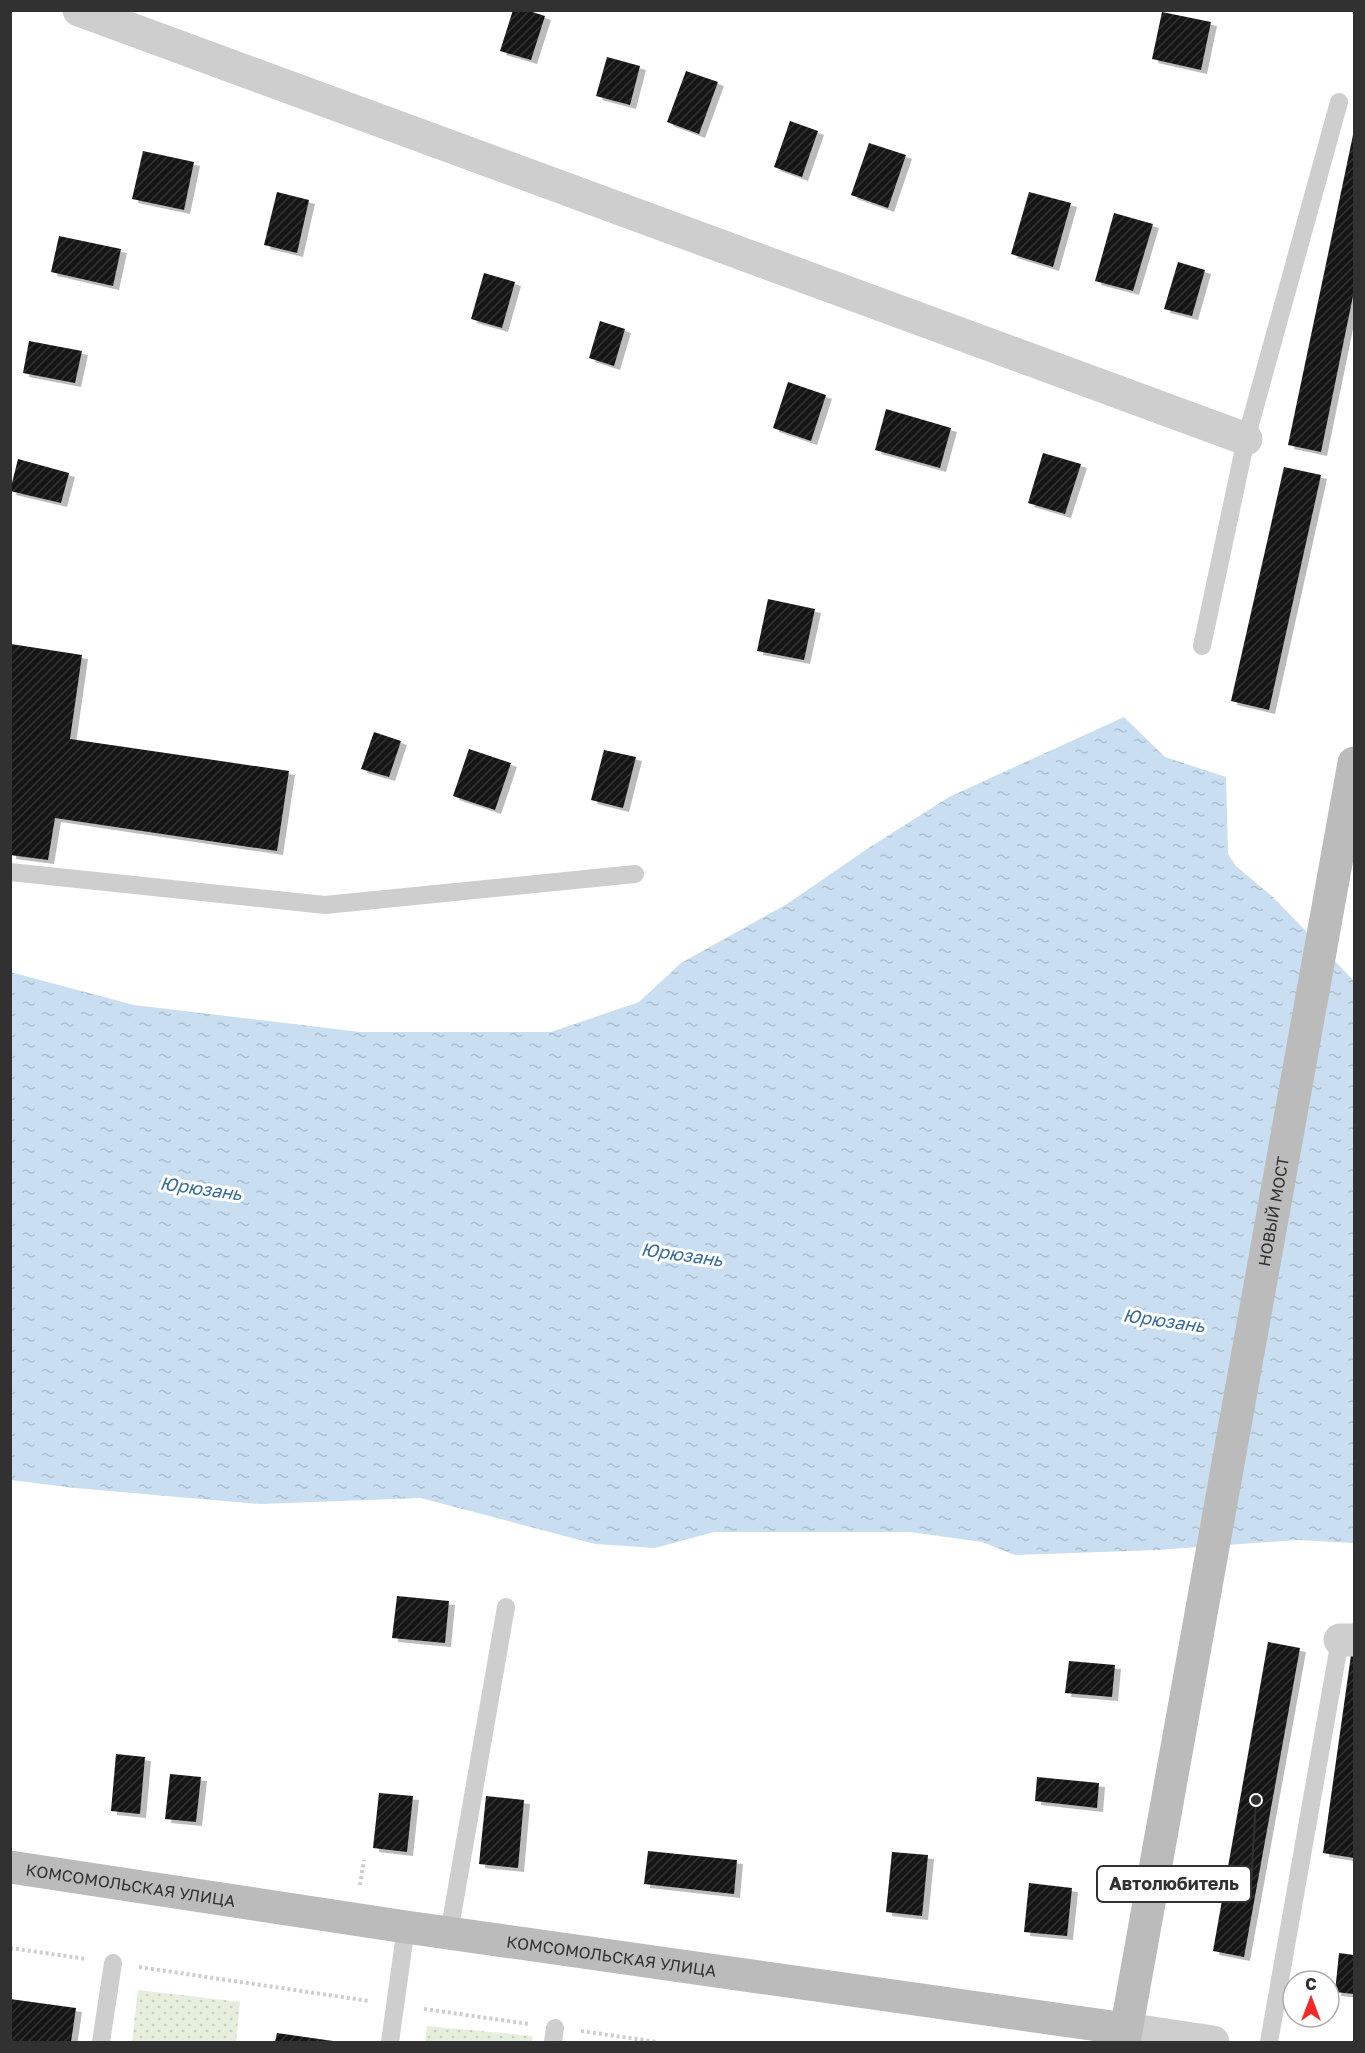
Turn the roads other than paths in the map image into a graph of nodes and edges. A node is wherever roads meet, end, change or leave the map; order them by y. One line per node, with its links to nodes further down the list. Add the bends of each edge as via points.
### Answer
1 (79, 10): 3 (street)
2 (1339, 102): 3 (lane)
3 (1246, 439): 4 (lane)
4 (1202, 646)
5 (1354, 763): 14 (main road, НОВЫЙ МОСТ)
6 (10, 872): 7 (lane, via 325,905)
7 (635, 874)
8 (506, 1607): 12 (lane)
9 (1347, 1640): 18 (lane)
10 (10, 1867): 11 (main road, КОМСОМОЛЬСКАЯ УЛИЦА)
11 (406, 1927): 12 (main road, КОМСОМОЛЬСКАЯ УЛИЦА); 16 (lane)
12 (449, 1933): 14 (main road, КОМСОМОЛЬСКАЯ УЛИЦА)
13 (113, 1963): 15 (lane)
14 (1125, 2036): 17 (street, КОМСОМОЛЬСКАЯ УЛИЦА)
15 (101, 2043)
16 (390, 2043)
17 (1213, 2043)
18 (1269, 2043)

